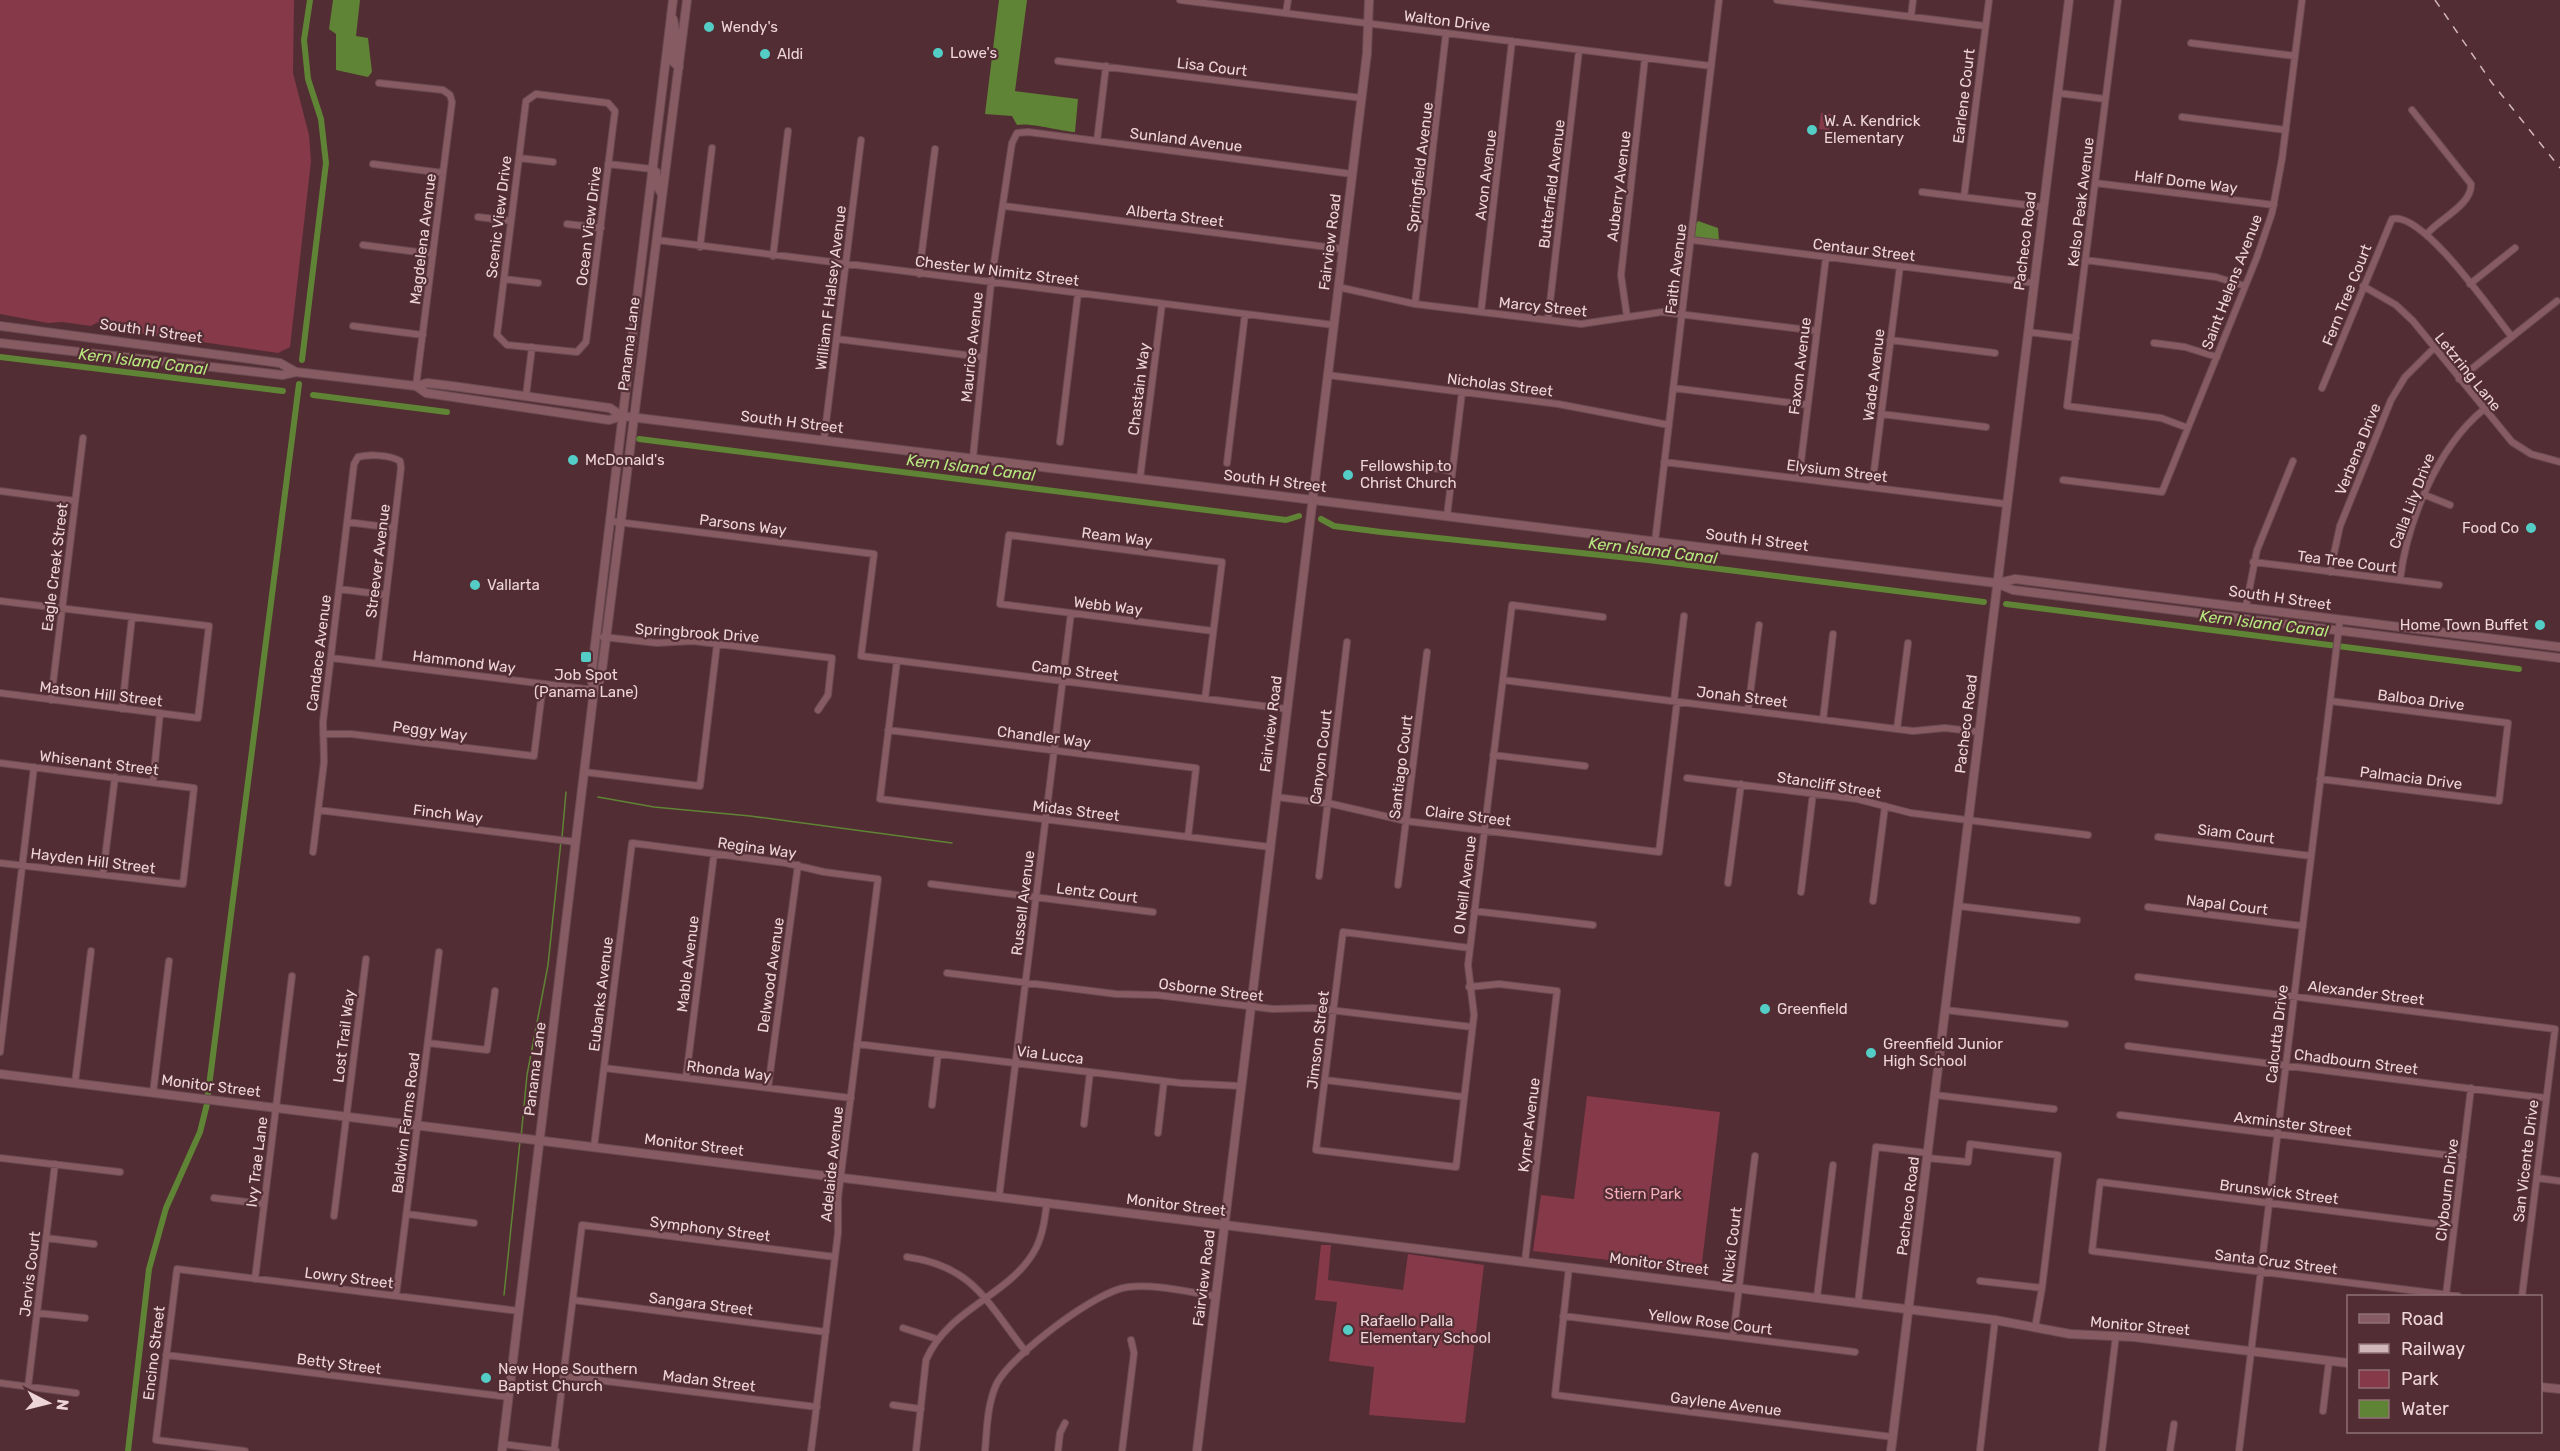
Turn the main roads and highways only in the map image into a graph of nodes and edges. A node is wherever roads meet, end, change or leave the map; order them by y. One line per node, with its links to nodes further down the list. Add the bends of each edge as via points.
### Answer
1 (673, 0): 3 (main road, Panama Lane)
2 (687, 0): 4 (main road, Panama Lane)
3 (672, 13): 4 (main road, via 672,61); 5 (main road, Panama Lane)
4 (679, 67): 6 (main road, Panama Lane)
5 (652, 169): 6 (main road); 7 (main road, Panama Lane)
6 (662, 195): 8 (main road, Panama Lane)
7 (646, 213): 8 (main road, via 651,235); 9 (main road, Panama Lane, via 591,678)
8 (657, 240): 9 (main road, Panama Lane, via 601,678)
9 (594, 690): 10 (main road, Panama Lane)
10 (502, 1448)

